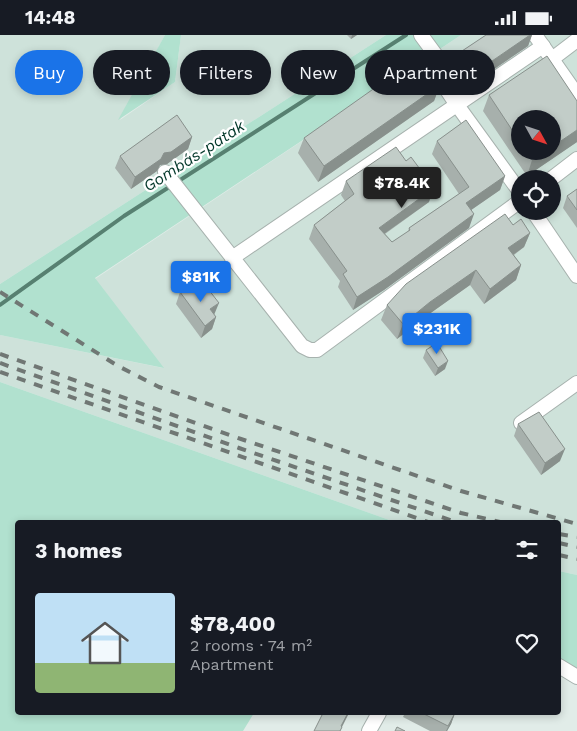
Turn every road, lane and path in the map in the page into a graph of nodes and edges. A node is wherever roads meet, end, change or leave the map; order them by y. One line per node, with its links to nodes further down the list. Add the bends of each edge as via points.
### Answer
1 (421, 35): 6 (street, via 443,65 433,69)
2 (577, 40): 4 (street)
3 (539, 41): 4 (street); 6 (street)
4 (552, 59): 5 (street)
5 (577, 95)
6 (457, 105): 10 (street); 13 (street)
7 (577, 159): 8 (street)
8 (561, 171)
9 (165, 172): 13 (street)
10 (511, 180)
11 (511, 208): 13 (street, via 317,349 302,346)
12 (539, 220): 14 (street)
13 (232, 258)
14 (577, 276)
15 (577, 383): 16 (street)
16 (521, 423)
17 (561, 667): 18 (street)
18 (577, 677)
19 (378, 715): 20 (street)
20 (369, 731)

